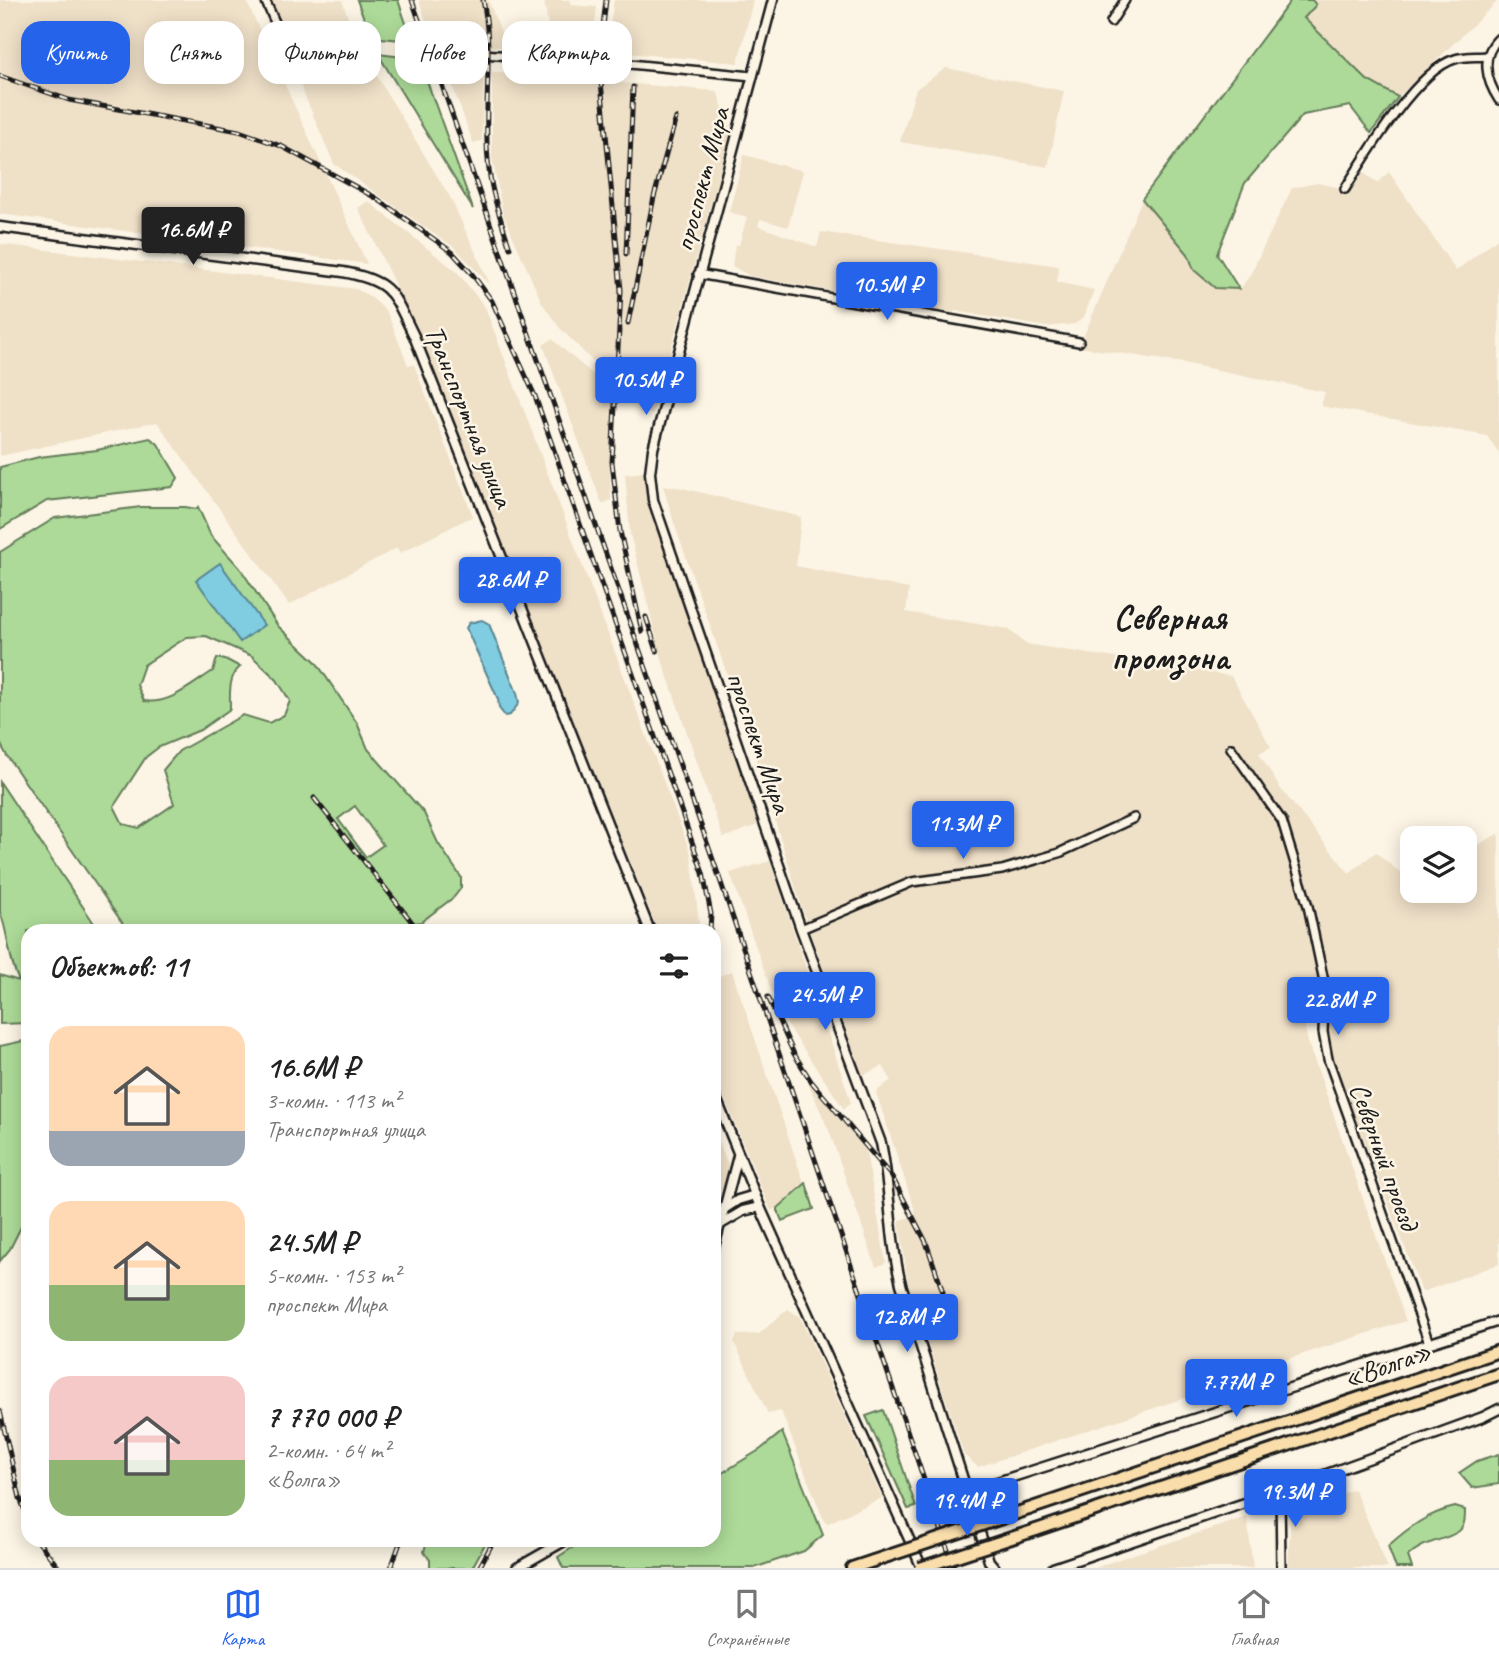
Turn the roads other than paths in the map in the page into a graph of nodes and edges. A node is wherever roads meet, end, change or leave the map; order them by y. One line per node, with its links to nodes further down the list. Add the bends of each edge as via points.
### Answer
1 (265, 0): 4 (street)
2 (773, 0): 9 (street, проспект Мира)
3 (1125, 0): 5 (street)
4 (274, 21)
5 (1111, 22)
6 (1499, 38): 8 (street)
7 (488, 54): 9 (street)
8 (1487, 56): 10 (street, via 1489,82); 11 (street, via 1454,59 1436,70 1402,103)
9 (752, 76): 13 (street, проспект Мира)
10 (1499, 100)
11 (1345, 189)
12 (0, 227): 17 (street, Транспортная улица, via 342,272 377,281 393,292)
13 (698, 274): 14 (street); 18 (street, проспект Мира, via 653,449 653,500)
14 (1079, 342)
15 (1231, 748): 26 (street, Северный проезд, via 1282,821 1308,906 1325,986 1323,1031 1328,1059)
16 (1134, 818): 18 (street, via 1059,853 1002,870 912,882)
17 (647, 924)
18 (801, 929): 31 (street, проспект Мира, via 881,1143 896,1267)
19 (721, 1111): 20 (street)
20 (738, 1156): 21 (street); 23 (street)
21 (755, 1195): 22 (street); 23 (street)
22 (760, 1207): 24 (street); 35 (street)
23 (726, 1208): 24 (street)
24 (721, 1224)
25 (1499, 1321): 26 (street)
26 (1429, 1343): 31 (street)
27 (1499, 1351): 34 (highway, «Волга», bridge)
28 (1499, 1374): 35 (highway, «Волга», bridge)
29 (1499, 1409): 30 (street)
30 (1280, 1491): 37 (street); 38 (street)
31 (967, 1492): 36 (street, проспект Мира)
32 (554, 1547): 33 (street)
33 (517, 1568)
34 (852, 1568)
35 (921, 1568)
36 (995, 1568)
37 (1053, 1568)
38 (1281, 1568)

